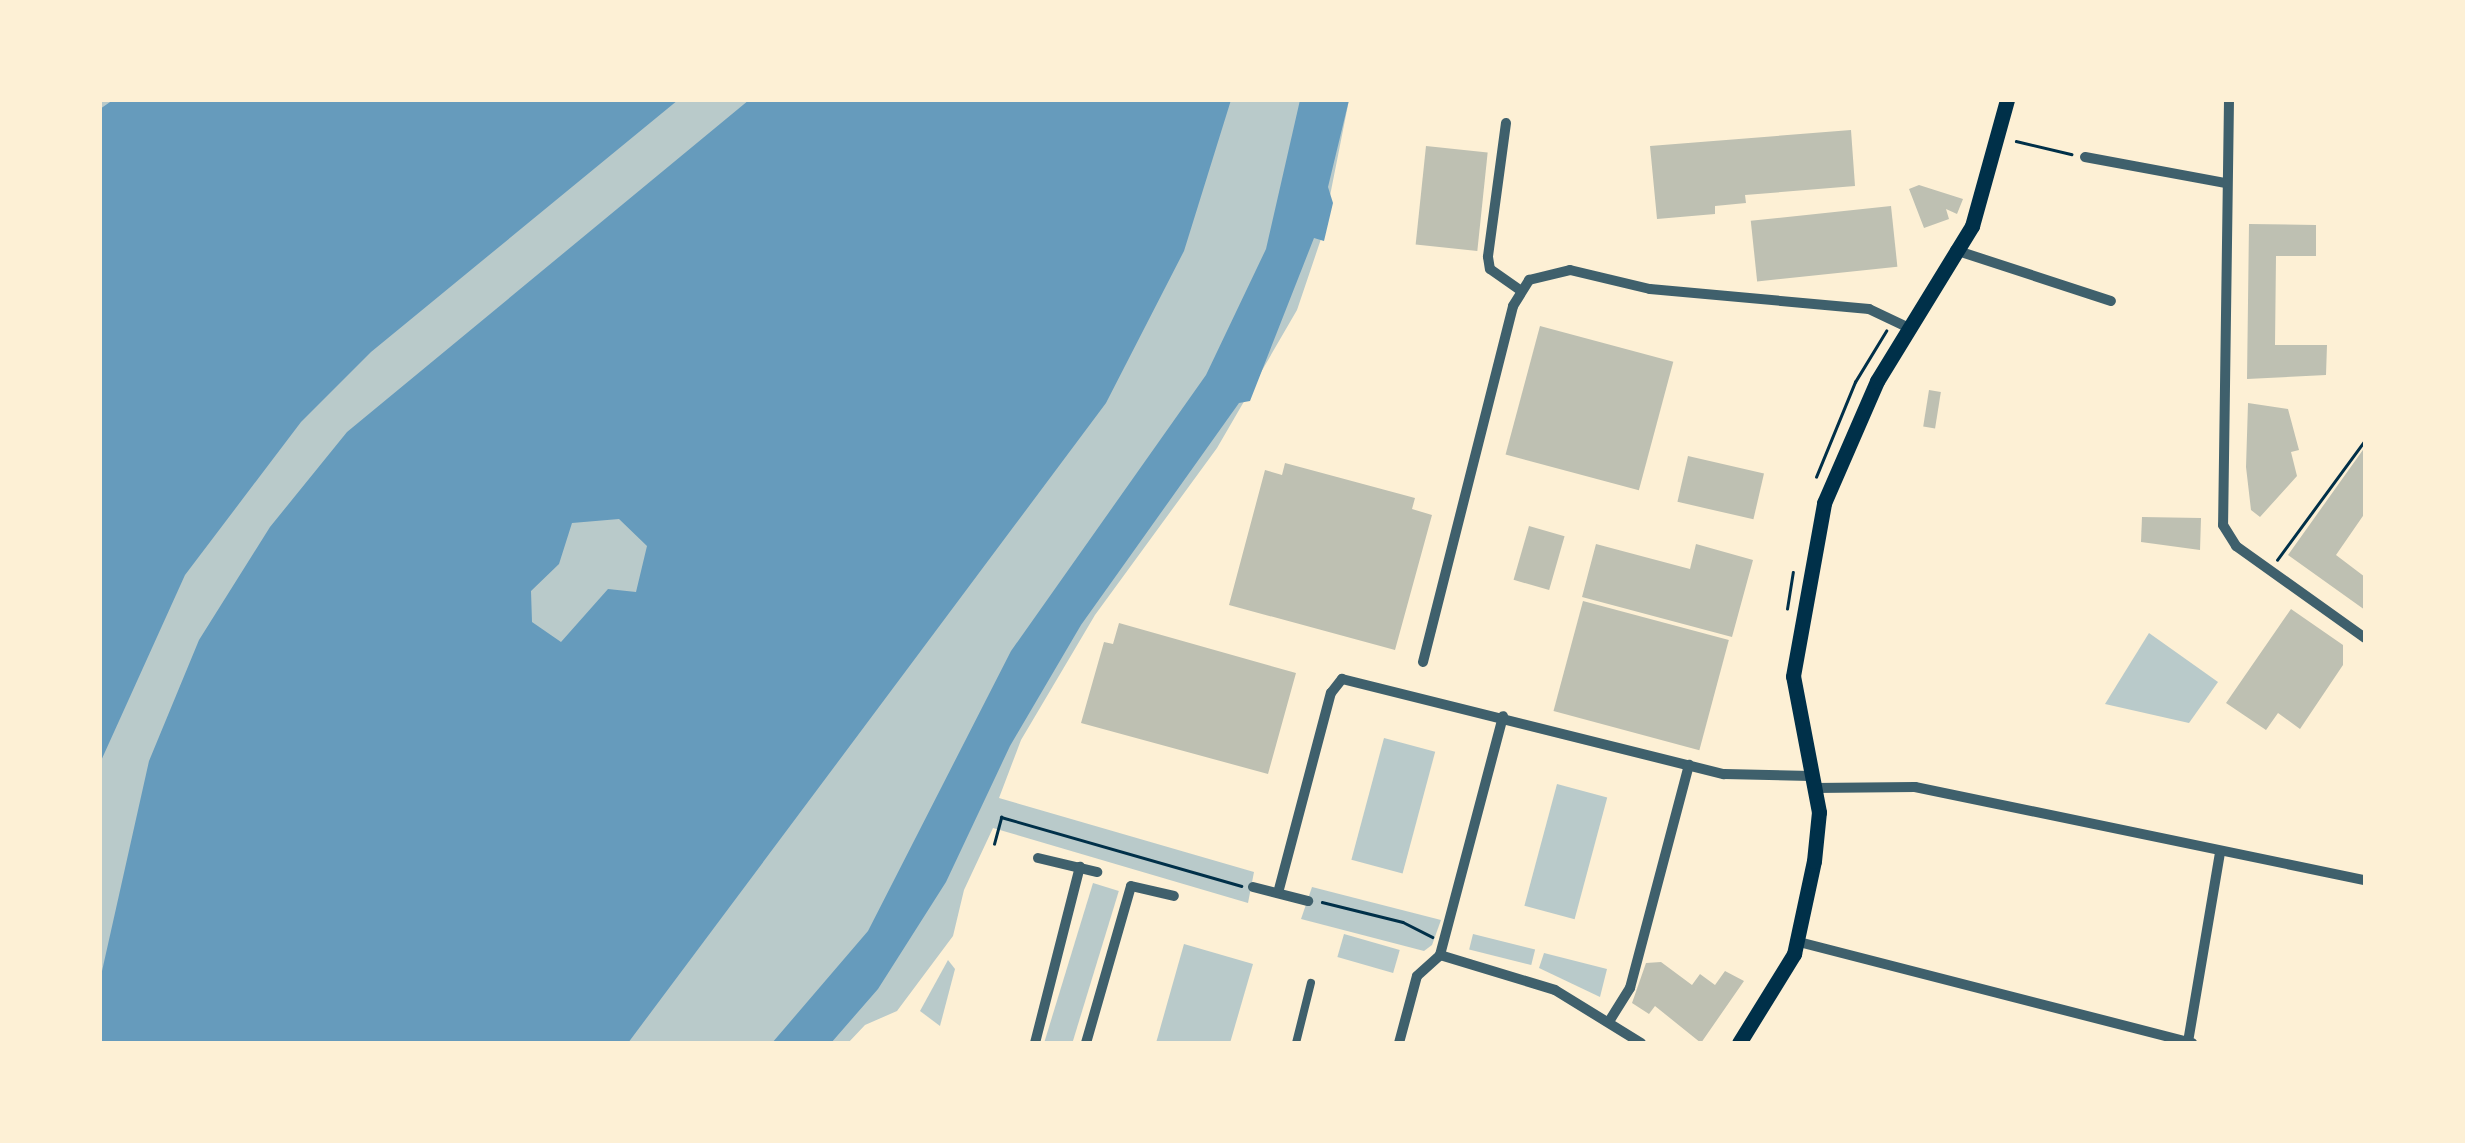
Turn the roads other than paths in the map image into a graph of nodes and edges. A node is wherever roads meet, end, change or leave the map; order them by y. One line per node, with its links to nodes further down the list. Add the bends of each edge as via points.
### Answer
1 (2007, 100): 6 (main road, via 1981,204)
2 (2229, 100): 5 (street)
3 (1506, 123): 7 (street, via 1490,269)
4 (2085, 158): 5 (street)
5 (2225, 183): 10 (street, via 2223,525 2236,546)
6 (1956, 250): 8 (street); 9 (main road)
7 (1520, 290): 9 (street, via 1540,274 1570,270 1650,288 1869,308); 11 (street)
8 (2110, 302)
9 (1906, 327): 14 (main road, via 1849,437 1813,548 1793,676)
10 (2365, 638)
11 (1423, 662)
12 (1503, 716): 13 (street); 21 (street, via 1352,680 1334,684); 25 (street)
13 (1690, 766): 14 (street); 27 (street, via 1630,988)
14 (1812, 782): 15 (street, via 1915,788); 24 (main road, via 1814,861)
15 (2220, 852): 19 (street); 28 (street)
16 (1038, 858): 17 (street)
17 (1080, 868): 18 (street); 29 (street)
18 (1097, 872)
19 (2365, 880)
20 (1253, 887): 21 (street)
21 (1278, 893): 23 (street)
22 (1174, 896): 30 (street, via 1131,886)
23 (1308, 901)
24 (1799, 942): 28 (street); 34 (main road)
25 (1440, 955): 27 (street, via 1531,980); 32 (street, via 1417,976)
26 (1311, 982): 31 (street)
27 (1610, 1020): 33 (street)
28 (2190, 1042)
29 (1035, 1043)
30 (1086, 1043)
31 (1296, 1043)
32 (1399, 1043)
33 (1641, 1043)
34 (1739, 1043)

